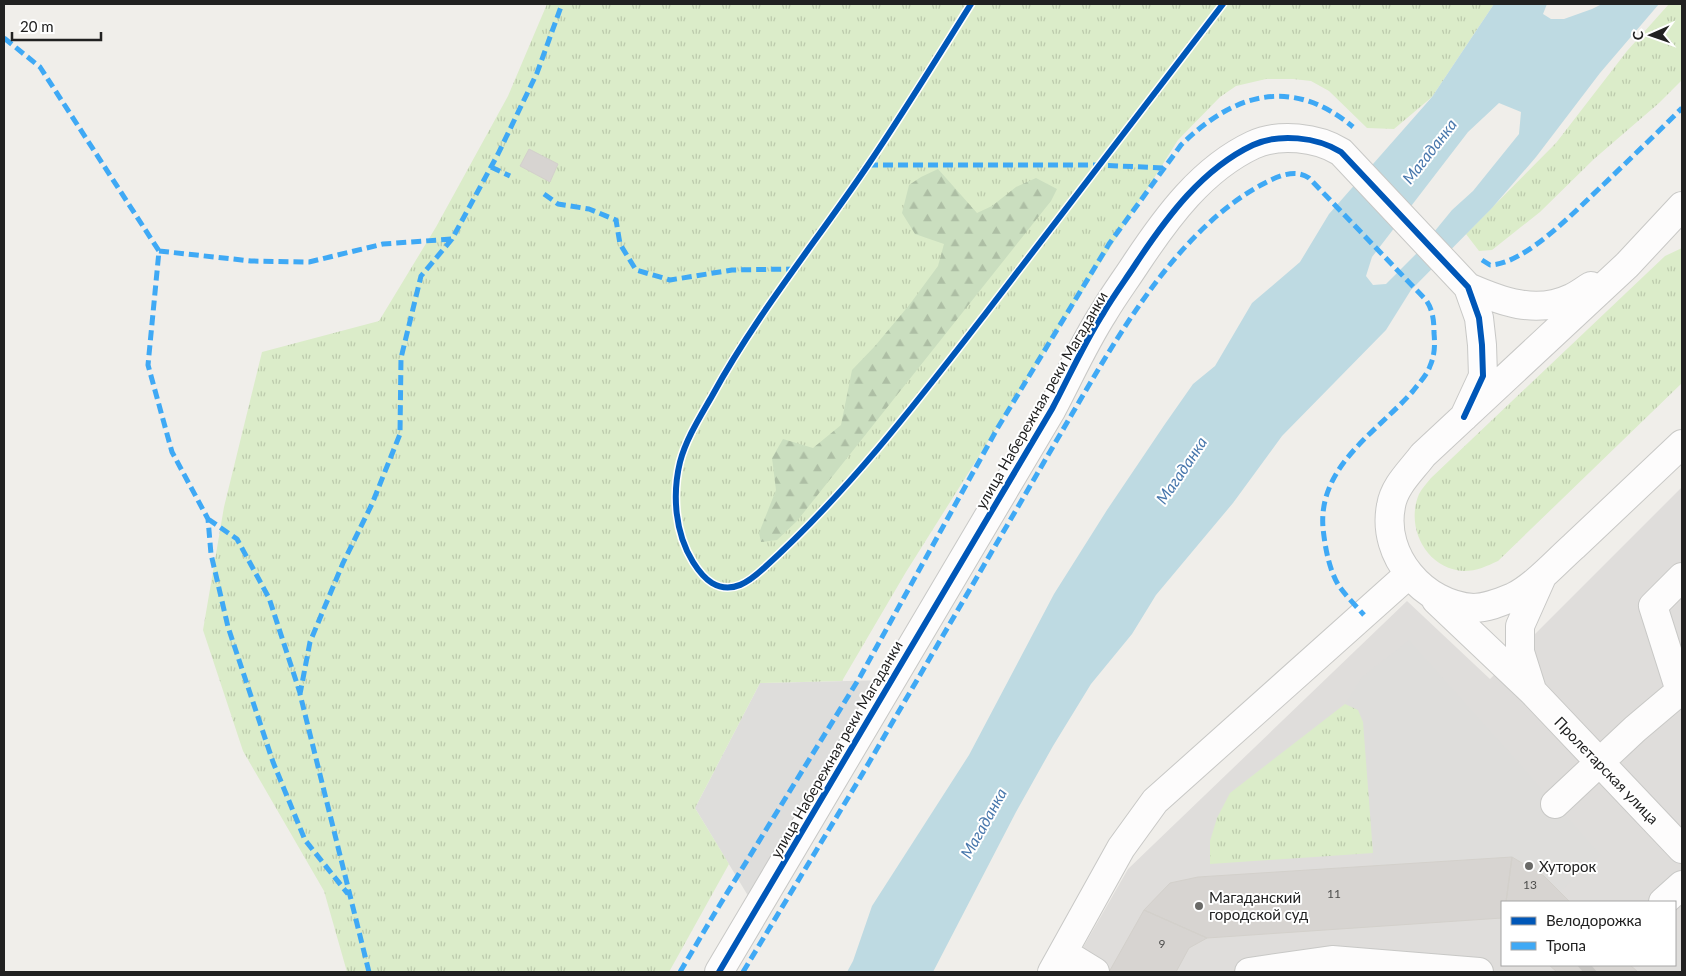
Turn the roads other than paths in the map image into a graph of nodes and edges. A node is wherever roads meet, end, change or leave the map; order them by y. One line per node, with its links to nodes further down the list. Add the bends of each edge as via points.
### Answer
1 (1682, 206): 2 (street, улица Набережная реки Магаданки)
2 (1672, 225): 3 (street, улица Набережная реки Магаданки)
3 (1627, 265): 4 (street, via 1570,299 1548,305 1508,303); 5 (street, улица Набережная реки Магаданки)
4 (1468, 287): 5 (street, улица Набережная реки Магаданки, via 1479,318 1483,376); 18 (street, улица Набережная реки Магаданки, via 1341,152 1331,146 1303,139 1255,144 1235,155 1187,195 1161,227 1103,314 1052,409)
5 (1464, 417): 9 (street, улица Набережная реки Магаданки, via 1423,455 1397,487 1391,505 1390,532 1396,556)
6 (1682, 444): 7 (street)
7 (1542, 575): 9 (street, via 1516,595 1495,605 1476,608 1457,606); 10 (street, Пролетарская улица, via 1520,626 1520,652)
8 (1682, 577): 11 (street, via 1653,606)
9 (1419, 583): 10 (street, Пролетарская улица); 17 (street, via 1155,801 1121,848)
10 (1532, 691): 12 (street, Пролетарская улица)
11 (1681, 694): 12 (street)
12 (1599, 762): 13 (street); 14 (street, Пролетарская улица)
13 (1555, 804)
14 (1682, 849)
15 (1682, 885): 16 (street)
16 (1663, 901)
17 (1058, 963): 19 (street)
18 (719, 972)
19 (1095, 972)
20 (1249, 972): 21 (street, via 1332,960)
21 (1479, 972)

